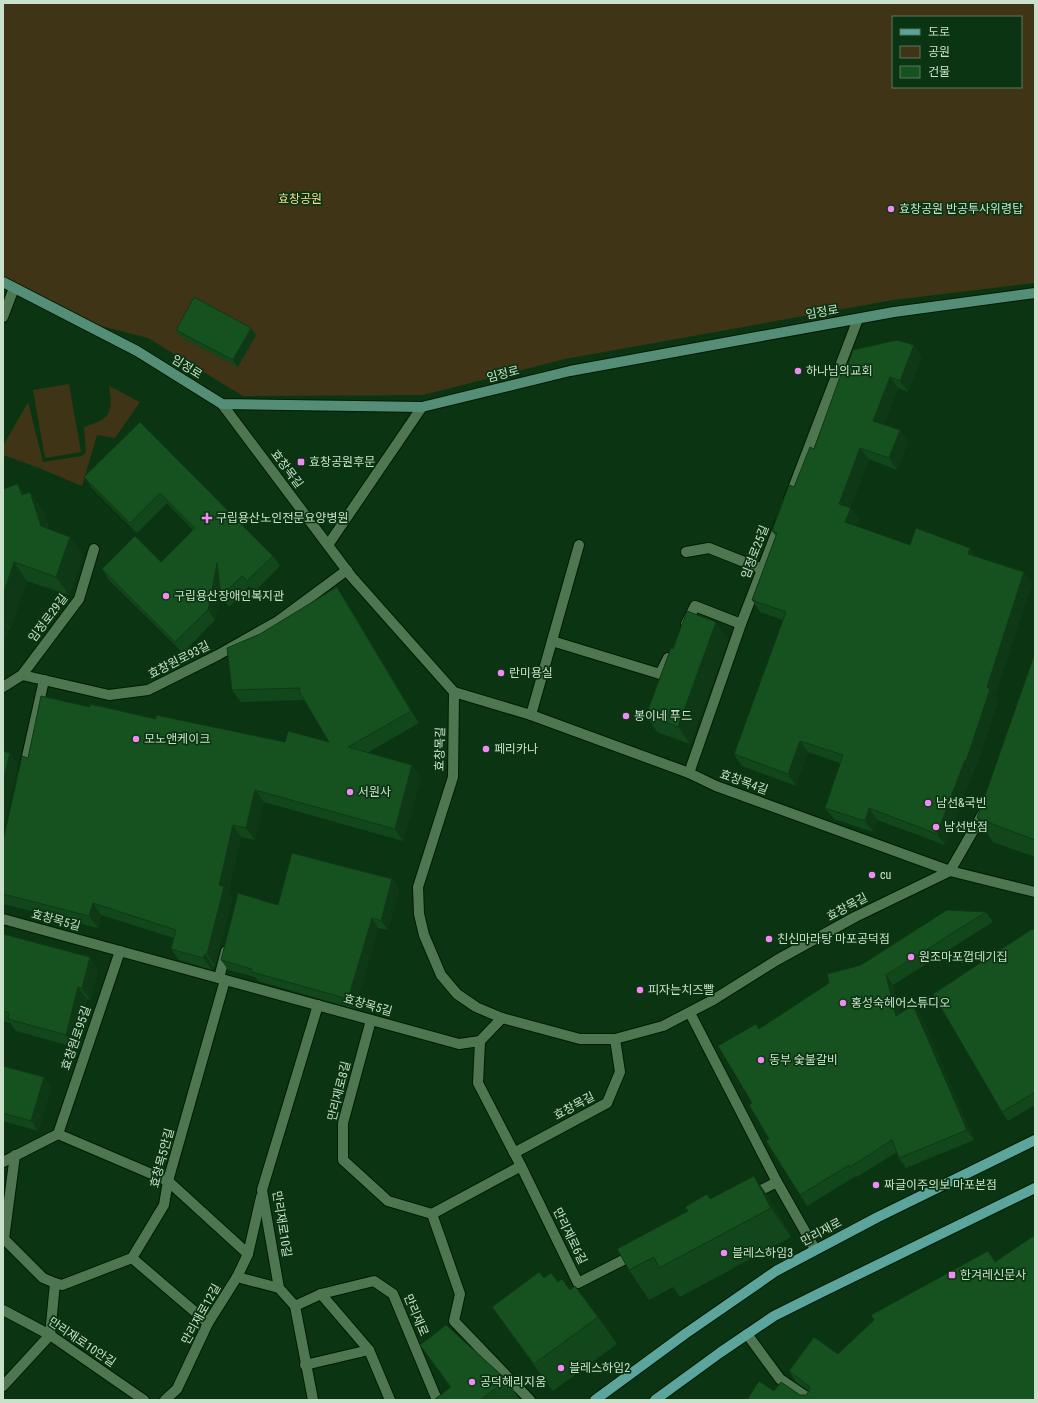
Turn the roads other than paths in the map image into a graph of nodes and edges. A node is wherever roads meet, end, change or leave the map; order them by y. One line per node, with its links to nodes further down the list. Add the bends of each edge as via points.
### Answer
1 (3, 282): 2 (street, 임정로)
2 (14, 288): 4 (street); 6 (street, 임정로, via 137,351)
3 (1035, 293): 5 (street, 임정로)
4 (3, 317)
5 (858, 319): 7 (street, 임정로, via 570,371); 12 (street, 임정로25길)
6 (222, 404): 7 (street, 임정로); 8 (street, 효창목길)
7 (422, 407): 8 (street)
8 (328, 545): 13 (street, 효창목길)
9 (579, 545): 16 (street)
10 (94, 549): 18 (street, 임정로29길, via 79,599)
11 (686, 552): 12 (street, via 709,548)
12 (762, 569): 14 (street, 임정로25길)
13 (347, 570): 19 (street, 효창원로93길, via 278,622 148,690 109,695); 21 (street, 효창목길)
14 (741, 624): 15 (street, via 695,606); 23 (street, 임정로25길)
15 (681, 633)
16 (552, 641): 17 (street, via 660,674); 22 (street)
17 (674, 647)
18 (22, 675): 19 (street, 효창원로93길); 20 (street)
19 (44, 680): 24 (street)
20 (3, 687)
21 (454, 692): 22 (street, 효창목4길); 34 (street, 효창목길, via 453,777 418,887 419,914 424,935 441,975 457,994 476,1007)
22 (530, 715): 23 (street, 효창목4길)
23 (689, 774): 26 (street, 효창목4길)
24 (22, 777)
25 (991, 799): 26 (street)
26 (950, 871): 27 (street); 33 (street, 효창목길, via 855,917 777,960)
27 (1035, 892)
28 (3, 919): 30 (street, 효창목5길)
29 (228, 942): 31 (street)
30 (120, 951): 31 (street, 효창목5길); 38 (street, 효창원로95길)
31 (222, 979): 32 (street, 효창목5길); 44 (street, 효창목5안길)
32 (318, 1005): 35 (street, 효창목5길); 47 (street, 만리재로10길)
33 (690, 1013): 36 (street, 효창목길, via 663,1026); 45 (street)
34 (502, 1018): 36 (street, 효창목길, via 580,1039); 37 (street)
35 (372, 1020): 37 (street, 효창목5길, via 459,1044); 49 (street, 만리재로8길, via 343,1123 343,1160 388,1201)
36 (615, 1039): 40 (street, 효창목길, via 620,1072 607,1103)
37 (480, 1041): 40 (street, 만리재로6길, via 478,1083)
38 (58, 1134): 41 (street); 44 (street)
39 (1035, 1140): 51 (main road, 만리재로)
40 (514, 1153): 43 (street, 만리재로6길)
41 (15, 1155): 42 (street); 55 (street, via 4,1239 43,1278)
42 (3, 1162)
43 (521, 1166): 49 (street); 50 (street, 만리재로6길, via 578,1283)
44 (168, 1181): 52 (street); 53 (street, 효창목5안길, via 164,1205)
45 (778, 1182): 48 (street); 51 (street)
46 (1035, 1188): 61 (main road, via 774,1316)
47 (262, 1190): 52 (street); 56 (street, 만리재로10길)
48 (742, 1200)
49 (432, 1214): 71 (street, via 460,1294 454,1321)
50 (642, 1250)
51 (815, 1250): 72 (main road, 만리재로, via 776,1271)
52 (248, 1254): 54 (street)
53 (132, 1258): 55 (street, via 62,1284); 60 (street)
54 (237, 1277): 56 (street, 만리재로12길); 60 (street, 만리재로12길)
55 (55, 1283): 62 (street)
56 (279, 1288): 58 (street)
57 (321, 1294): 58 (street, 만리재로); 63 (street); 70 (street, 만리재로, via 374,1281 393,1294)
58 (295, 1306): 64 (street)
59 (3, 1310): 62 (street, 만리재로10안길)
60 (208, 1324): 67 (street, 만리재로12길, via 177,1389)
61 (746, 1334): 73 (main road); 74 (street, via 780,1379)
62 (50, 1335): 65 (street); 66 (street, 만리재로10안길)
63 (369, 1350): 64 (street); 69 (street)
64 (306, 1365): 68 (street)
65 (3, 1386)
66 (144, 1400)
67 (165, 1400)
68 (313, 1400)
69 (390, 1400)
70 (437, 1400)
71 (530, 1400)
72 (595, 1400)
73 (656, 1400)
74 (811, 1400)

